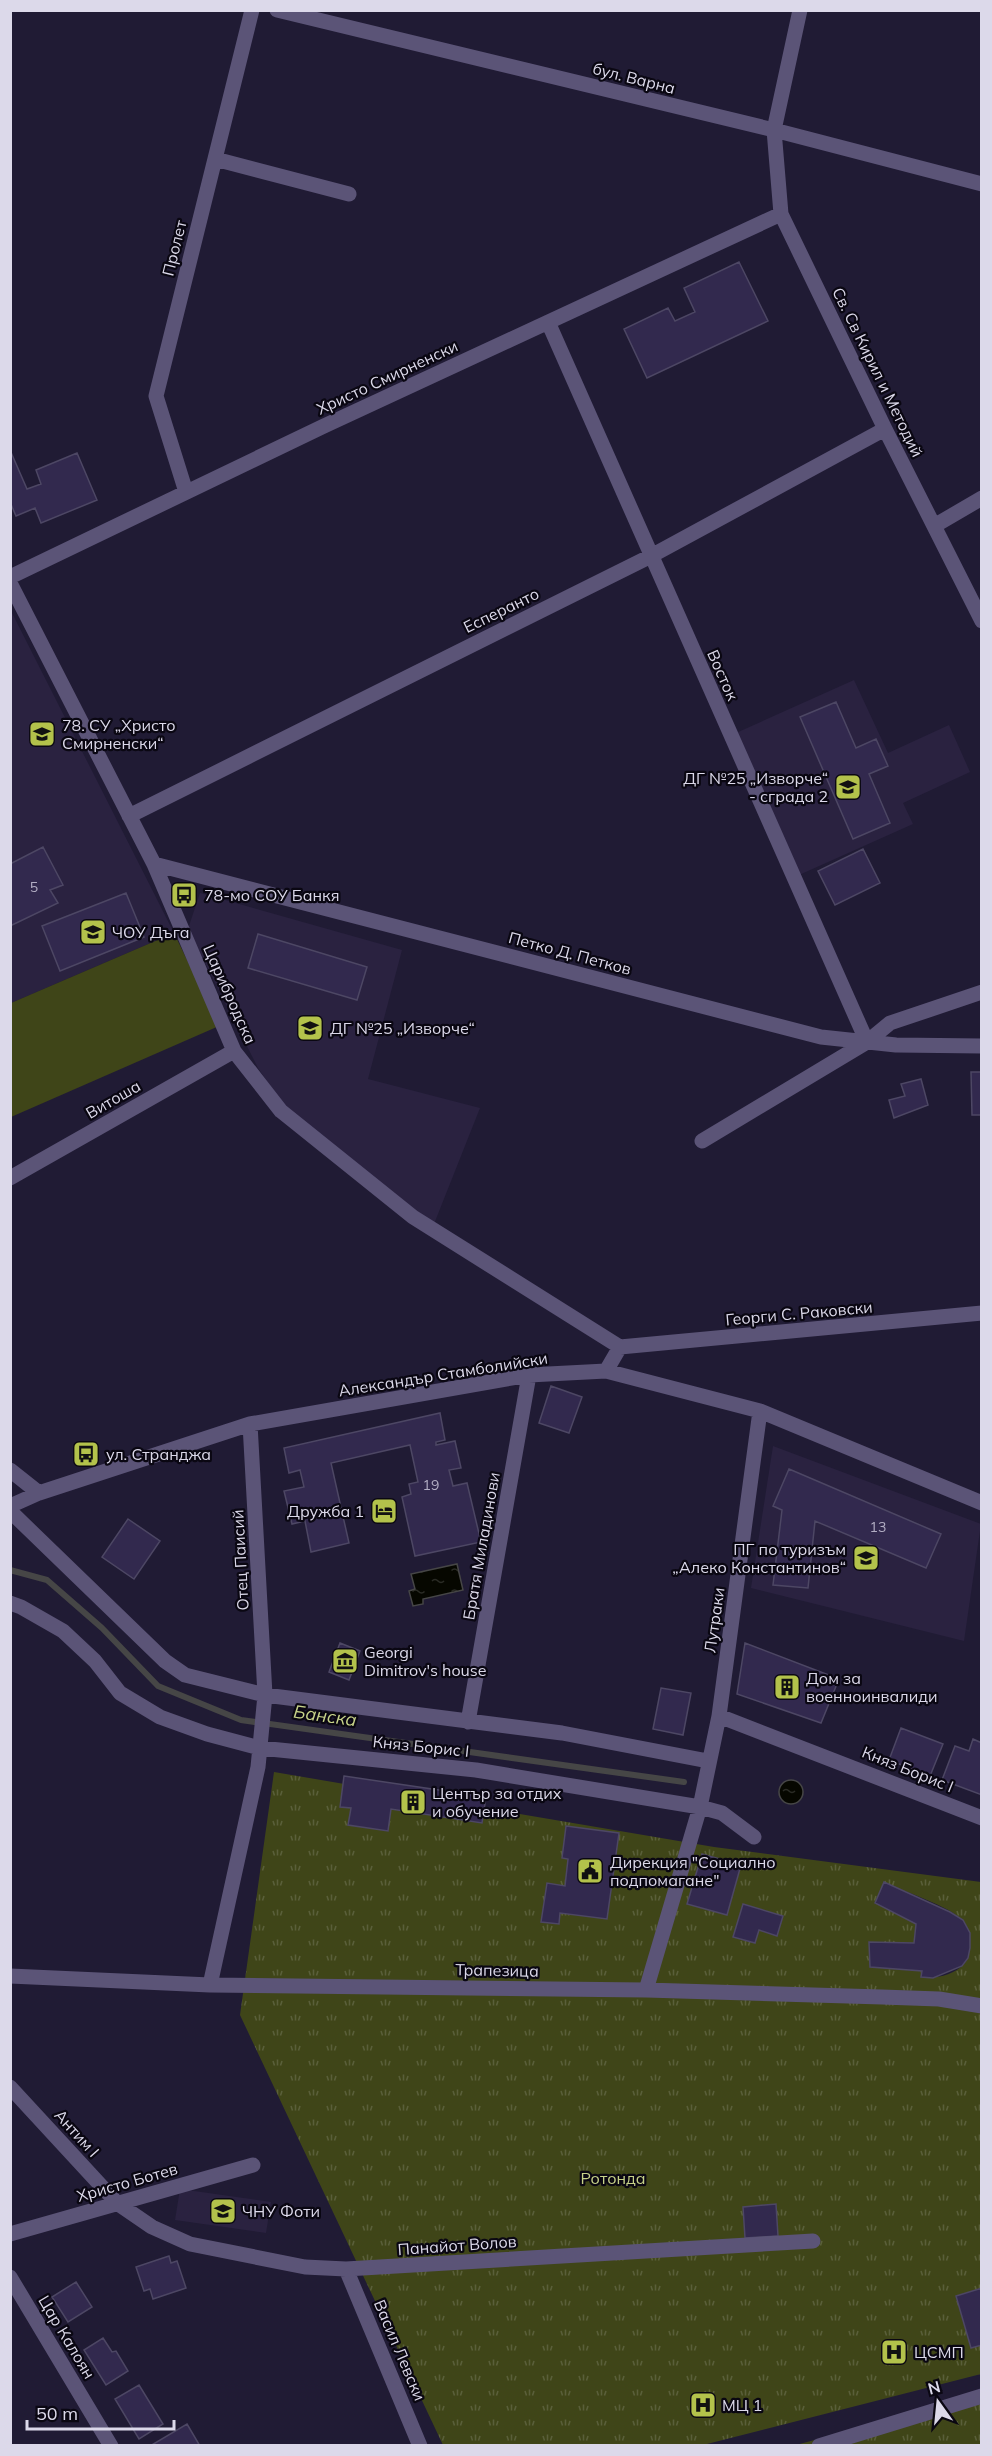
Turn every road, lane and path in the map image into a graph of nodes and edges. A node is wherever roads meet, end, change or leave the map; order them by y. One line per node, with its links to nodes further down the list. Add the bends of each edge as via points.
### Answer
1 (252, 10): 5 (street, Пролет)
2 (277, 10): 4 (street, бул. Варна)
3 (800, 10): 4 (street, Св. Св Кирил и Методий)
4 (774, 130): 6 (street, бул. Варна); 8 (street, Св. Св Кирил и Методий)
5 (215, 159): 7 (street); 11 (street, Пролет, via 156,396)
6 (981, 184)
7 (349, 194)
8 (781, 214): 9 (street, Христо Смирненски); 10 (street, Св. Св Кирил и Методий)
9 (548, 322): 11 (street, Христо Смирненски); 14 (street, Восток)
10 (885, 429): 13 (street, Св. Св Кирил и Методий); 14 (street, Есперанто)
11 (186, 492): 15 (street, Христо Смирненски)
12 (981, 498): 13 (street)
13 (934, 526): 17 (street, Св. Св Кирил и Методий)
14 (651, 556): 18 (street, Есперанто); 21 (street, Восток)
15 (10, 577)
16 (10, 584): 18 (street, Царибродска)
17 (981, 621)
18 (129, 816): 19 (street, Царибродска)
19 (154, 864): 21 (street, Петко Д. Петков, via 821,1037); 23 (street, Царибродска)
20 (981, 992): 21 (street, via 890,1023)
21 (867, 1042): 22 (street, Петко Д. Петков); 24 (street)
22 (981, 1046)
23 (234, 1051): 25 (street, Витоша); 27 (street, Царибродска, via 281,1111 413,1217)
24 (702, 1141)
25 (10, 1178)
26 (981, 1313): 27 (street, Георги С. Раковски)
27 (620, 1347): 28 (street)
28 (606, 1371): 29 (street, Александър Стамболийски); 30 (street, Александър Стамболийски)
29 (529, 1375): 31 (street, Александър Стамболийски); 40 (street, Братя Миладинови)
30 (760, 1411): 34 (street, Александър Стамболийски); 39 (street, Лутраки)
31 (250, 1424): 33 (street, Александър Стамболийски); 38 (street, Отец Паисий)
32 (10, 1470): 33 (street)
33 (39, 1493): 35 (street, Александър Стамболийски)
34 (981, 1503)
35 (10, 1506)
36 (10, 1511): 38 (street, Княз Борис I, via 165,1661 185,1675)
37 (10, 1603): 41 (street, Княз Борис I, via 63,1631 95,1661 120,1693 160,1717 207,1734)
38 (265, 1695): 40 (street, Княз Борис I); 41 (street, Отец Паисий)
39 (719, 1716): 42 (street, Лутраки); 44 (street, Княз Борис I)
40 (468, 1722): 42 (street, Княз Борис I, via 562,1733)
41 (260, 1744): 43 (street, Княз Борис I, via 476,1770); 47 (street)
42 (708, 1761): 43 (street, Лутраки)
43 (700, 1807): 45 (street, Княз Борис I, via 722,1813); 48 (street, Лутраки)
44 (981, 1818)
45 (754, 1837)
46 (10, 1976): 47 (street, Трапезица)
47 (210, 1985): 48 (street, Трапезица)
48 (646, 1990): 49 (street, Трапезица, via 939,1999)
49 (981, 2006)
50 (10, 2087): 52 (street, Антим I)
51 (253, 2164): 52 (street, Христо Ботев)
52 (117, 2203): 53 (street, Христо Ботев); 55 (street, Панайот Волов, via 152,2227 190,2244 305,2267)
53 (10, 2234)
54 (813, 2241): 55 (street, Панайот Волов)
55 (346, 2269): 59 (street, Васил Левски)
56 (10, 2277): 58 (street, Цар Калоян)
57 (981, 2396): 60 (street)
58 (111, 2445)
59 (420, 2445)
60 (819, 2445)

